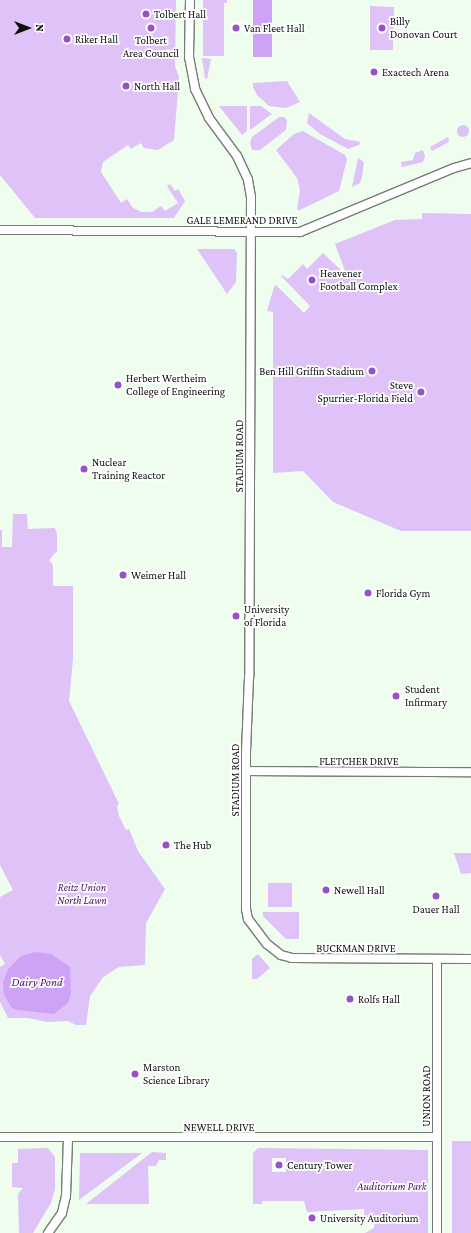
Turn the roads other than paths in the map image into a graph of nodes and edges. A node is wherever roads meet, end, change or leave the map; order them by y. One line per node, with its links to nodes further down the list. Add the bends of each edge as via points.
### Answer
1 (190, 0): 4 (street, STADIUM ROAD, via 192,78 206,112 232,146 245,172 250,188)
2 (471, 163): 4 (street, GALE LEMERAND DRIVE, via 308,229 294,232)
3 (0, 230): 4 (street, GALE LEMERAND DRIVE)
4 (252, 232): 5 (street, STADIUM ROAD)
5 (247, 771): 6 (street, FLETCHER DRIVE); 7 (street, STADIUM ROAD, via 246,909)
6 (471, 772)
7 (252, 927): 8 (street, BUCKMAN DRIVE, via 272,948 292,958)
8 (437, 959): 9 (street, BUCKMAN DRIVE); 11 (street, UNION ROAD)
9 (471, 959)
10 (0, 1137): 12 (street, NEWELL DRIVE)
11 (437, 1137): 12 (street, NEWELL DRIVE); 14 (street, UNION ROAD)
12 (68, 1138): 13 (street, via 66,1196 62,1213)
13 (48, 1233)
14 (437, 1233)

